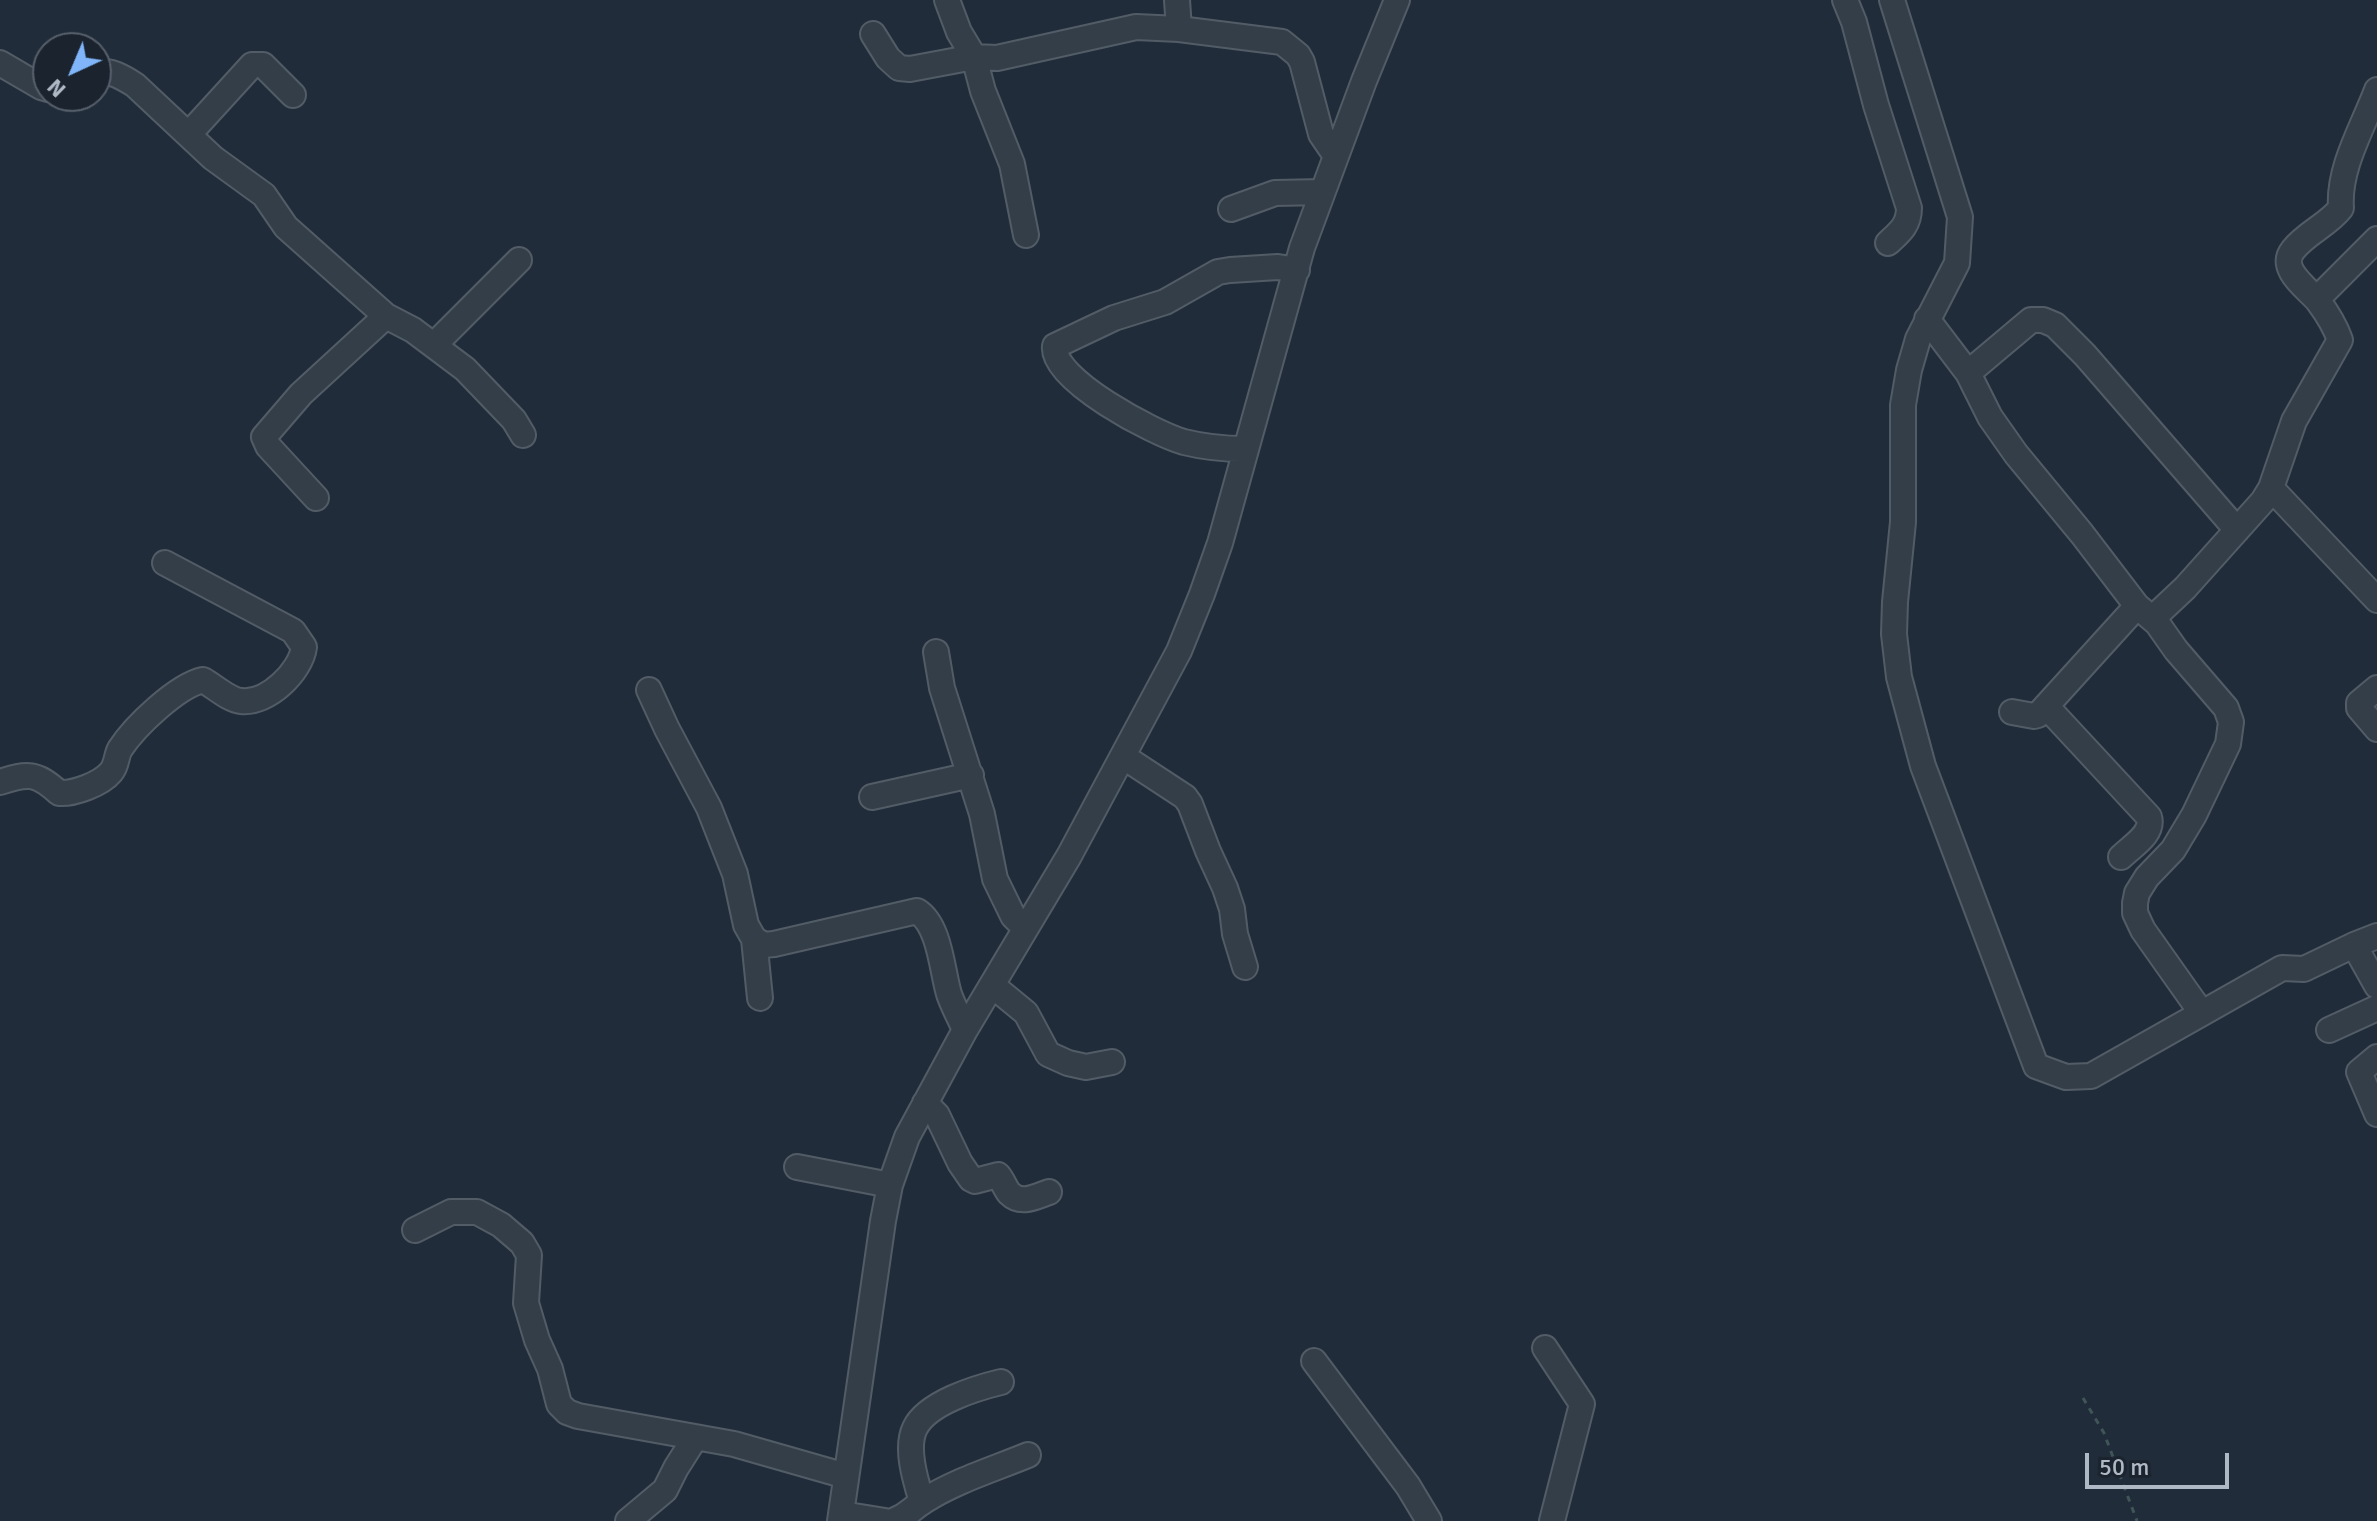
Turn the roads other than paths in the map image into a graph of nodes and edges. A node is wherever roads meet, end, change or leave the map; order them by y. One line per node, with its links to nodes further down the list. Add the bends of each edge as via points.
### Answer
1 (947, 0): 8 (street)
2 (1177, 0): 6 (street)
3 (1397, 0): 15 (street)
4 (1845, 0): 20 (street, via 1909,208 1909,220)
5 (1892, 0): 25 (street, via 1960,217 1957,263)
6 (1179, 29): 8 (street, via 1136,27 997,58); 15 (street, via 1282,42 1294,51 1302,62 1321,134)
7 (873, 34): 8 (street, via 899,68)
8 (974, 57): 18 (street, via 1012,164)
9 (0, 63): 11 (street)
10 (112, 72): 14 (street, via 135,85)
11 (32, 82)
12 (2377, 90): 23 (street, via 2347,164 2341,208 2290,252 2290,269)
13 (293, 95): 14 (street, via 263,65 252,65)
14 (189, 134): 24 (street, via 264,195 286,227)
15 (1336, 156): 16 (street)
16 (1322, 192): 17 (street, via 1275,193); 22 (street)
17 (1231, 209)
18 (1026, 235)
19 (2377, 239): 23 (street)
20 (1888, 243)
21 (519, 260): 26 (street)
22 (1297, 270): 29 (street); 29 (street, via 1218,272 1165,302 1114,318 1055,346 1059,363 1115,409 1181,441)
23 (2317, 299): 30 (street, via 2340,340 2294,421)
24 (386, 316): 26 (street); 31 (street, via 301,394 264,437)
25 (1927, 319): 27 (street); 49 (street, via 1903,405 1903,522 1894,634 1899,677 1923,766 2036,1066 2066,1077 2091,1076 2282,968 2304,969)
26 (434, 345): 28 (street, via 496,399)
27 (1968, 373): 32 (street, via 2031,320 2055,325); 35 (street, via 2016,454)
28 (523, 435)
29 (1245, 449): 42 (street, via 1202,594)
30 (2271, 488): 32 (street); 34 (street)
31 (316, 498)
32 (2237, 530): 35 (street, via 2185,588)
33 (165, 563): 44 (street, via 293,631 304,647 303,656 276,689 246,701 203,680 193,682 136,730 103,779 59,793 30,775)
34 (2377, 600)
35 (2145, 612): 39 (street); 54 (street, via 2226,708 2231,722 2228,744 2194,815 2173,850 2147,877 2135,903 2143,930)
36 (936, 652): 43 (street, via 942,688)
37 (2377, 688): 41 (street, via 2359,705)
38 (649, 690): 48 (street, via 709,808)
39 (2046, 706): 40 (street, via 2036,716); 46 (street, via 2149,817 2149,831)
40 (2012, 712)
41 (2377, 729)
42 (1124, 757): 47 (street); 50 (street, via 1190,804 1225,888)
43 (971, 775): 45 (street); 47 (street, via 995,879)
44 (0, 782)
45 (872, 797)
46 (2121, 857)
47 (1025, 928): 51 (street)
48 (754, 939): 53 (street); 56 (street, via 774,944 917,911 930,927)
49 (2366, 941): 52 (street)
50 (1245, 967)
51 (992, 985): 56 (street); 59 (street, via 1026,1013 1048,1054 1086,1067)
52 (2377, 986)
53 (760, 998)
54 (2196, 1005)
55 (2377, 1008): 57 (street)
56 (965, 1030): 60 (street)
57 (2329, 1030)
58 (2377, 1057): 61 (street, via 2359,1072)
59 (1112, 1062)
60 (925, 1103): 63 (street); 64 (street, via 937,1115 971,1179 998,1175 1019,1200)
61 (2377, 1114)
62 (797, 1167): 63 (street)
63 (890, 1185): 71 (street)
64 (1049, 1192)
65 (415, 1230): 69 (street, via 451,1212 477,1212 522,1243 529,1255 526,1303 559,1404 567,1412)
66 (1545, 1348): 77 (street, via 1582,1404)
67 (1314, 1361): 76 (street)
68 (1001, 1382): 72 (street, via 952,1398 917,1424 912,1470)
69 (695, 1438): 71 (street); 74 (street, via 665,1490)
70 (1028, 1455): 72 (street)
71 (846, 1476): 73 (street)
72 (922, 1502): 75 (street)
73 (841, 1517): 75 (street)
74 (628, 1521)
75 (893, 1521)
76 (1429, 1521)
77 (1552, 1521)

